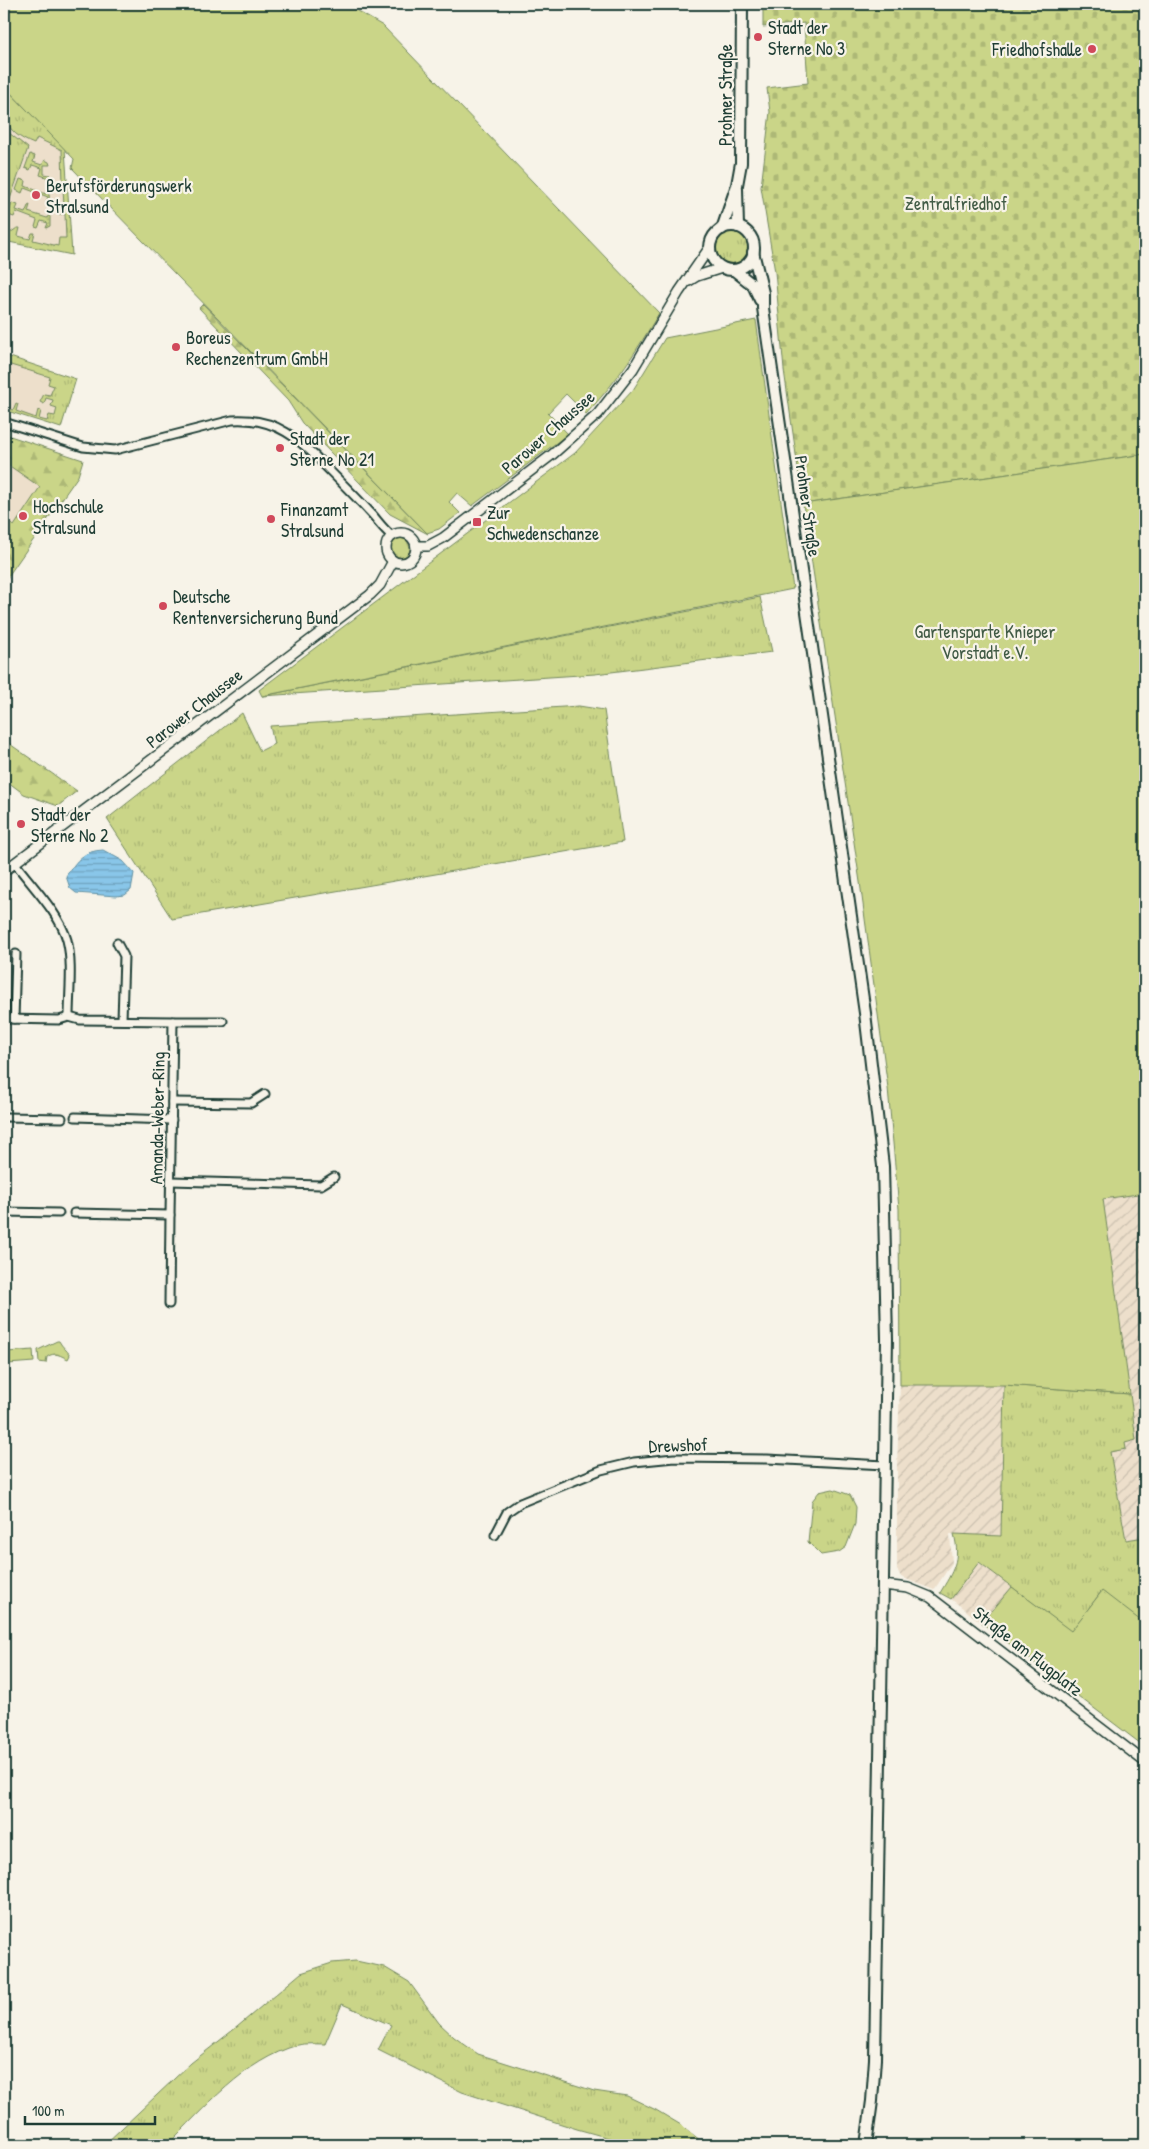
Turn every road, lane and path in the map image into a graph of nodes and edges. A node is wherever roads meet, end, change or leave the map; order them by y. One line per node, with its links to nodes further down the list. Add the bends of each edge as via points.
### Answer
1 (742, 4): 2 (main road, Prohner Straße, via 741,163)
2 (737, 185): 3 (main road, Prohner Straße); 4 (main road, Prohner Straße)
3 (738, 228): 4 (main road); 6 (main road, via 750,237)
4 (722, 229): 5 (main road, Parower Chaussee, via 713,236)
5 (710, 247): 7 (main road, via 712,257); 9 (street, Parower Chaussee)
6 (753, 252): 8 (main road, via 744,266); 10 (main road, Prohner Straße)
7 (722, 268): 8 (main road); 9 (street)
8 (734, 270): 10 (main road, Prohner Straße, via 756,289)
9 (686, 282): 13 (street, Parower Chaussee, via 628,377 585,427 443,538 428,546)
10 (764, 308): 38 (main road, Prohner Straße, via 865,1013 883,1166)
11 (4, 422): 12 (street, via 83,447 115,450 232,420 246,419 274,425 304,445)
12 (392, 536): 13 (street, via 406,534); 14 (street, via 386,549)
13 (416, 546): 14 (street, via 411,559 402,563)
14 (393, 561): 15 (street, Parower Chaussee, via 380,585 370,595)
15 (15, 863): 16 (street, Parower Chaussee); 19 (street, via 66,934)
16 (4, 871)
17 (118, 943): 22 (street, via 124,956)
18 (16, 954): 21 (street)
19 (69, 1018): 21 (street); 22 (street)
20 (4, 1019): 21 (street)
21 (14, 1019)
22 (122, 1020): 23 (street)
23 (173, 1021): 24 (street); 26 (street, Amanda-Weber-Ring)
24 (223, 1021)
25 (265, 1094): 26 (street, via 251,1103)
26 (172, 1102): 30 (street, Amanda-Weber-Ring)
27 (4, 1117): 29 (street)
28 (75, 1117): 30 (street)
29 (62, 1118)
30 (172, 1120): 32 (street, Amanda-Weber-Ring)
31 (334, 1176): 32 (street, via 320,1185)
32 (171, 1181): 36 (street, Amanda-Weber-Ring)
33 (4, 1212): 34 (street)
34 (59, 1213)
35 (74, 1213): 36 (street)
36 (170, 1215): 37 (street, Amanda-Weber-Ring)
37 (169, 1304)
38 (885, 1465): 39 (street, Drewshof, via 674,1458 634,1462 601,1470 520,1503 507,1512); 40 (main road, Prohner Straße)
39 (495, 1535)
40 (883, 1585): 41 (street, Straße am Flugplatz, via 908,1588 930,1597); 42 (main road, Prohner Straße, via 875,2059)
41 (1145, 1762)
42 (866, 2145)

